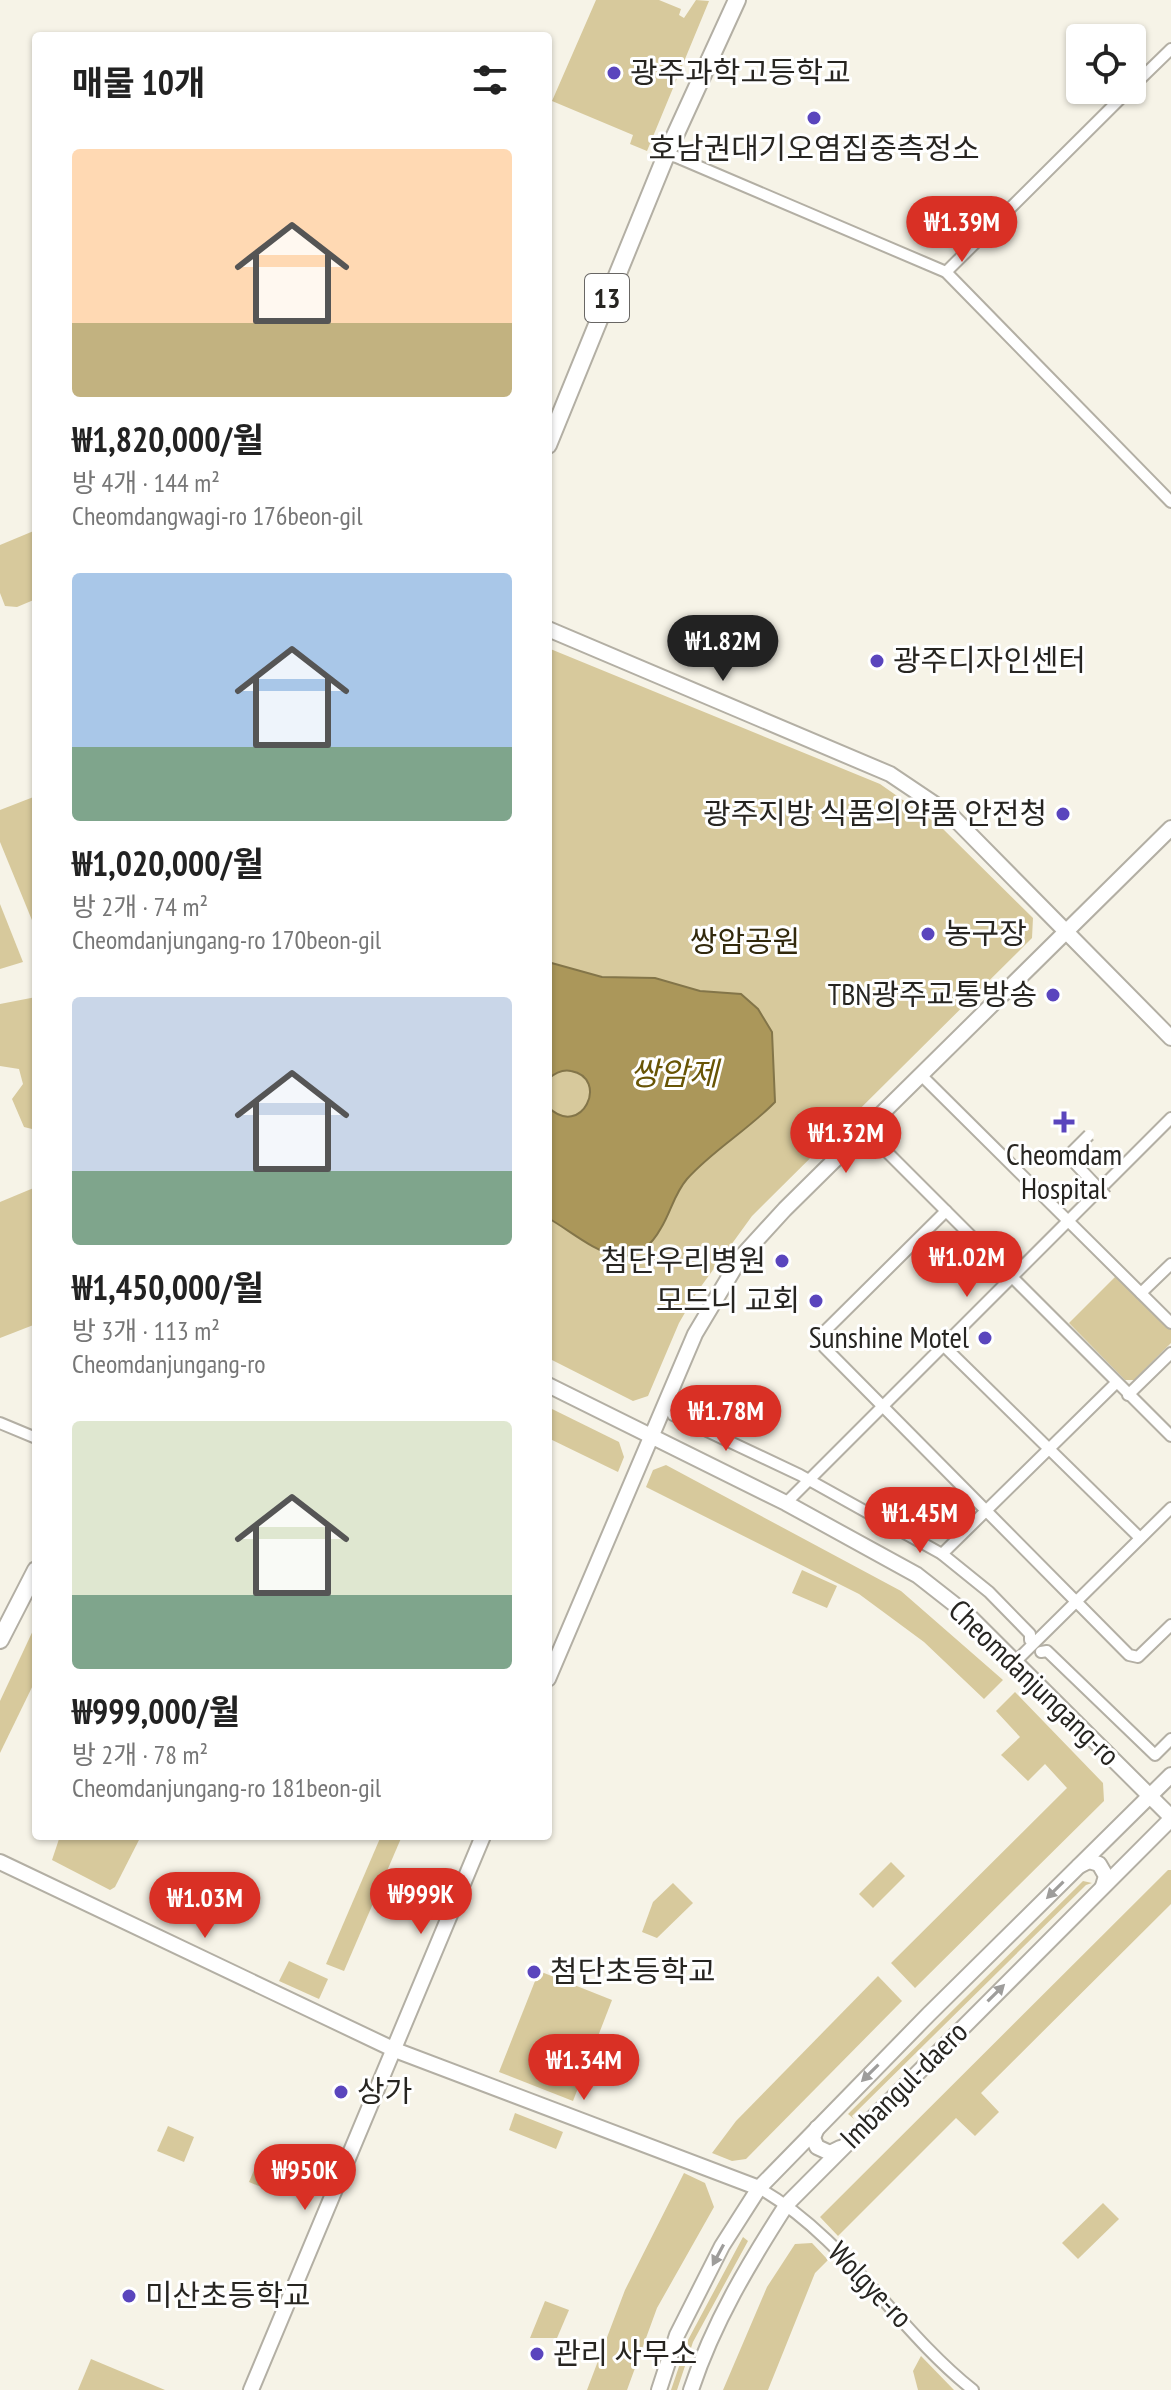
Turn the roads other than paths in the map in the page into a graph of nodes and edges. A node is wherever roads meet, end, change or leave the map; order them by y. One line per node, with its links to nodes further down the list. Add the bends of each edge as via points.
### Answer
1 (737, 0): 5 (main road, 13)
2 (1171, 49): 3 (street)
3 (1146, 74)
4 (1116, 104): 6 (street)
5 (667, 153): 6 (street); 7 (main road, 13)
6 (946, 272): 8 (street)
7 (552, 435)
8 (1171, 502)
9 (552, 631): 11 (street, via 890,774 951,815)
10 (1171, 828): 11 (street)
11 (1066, 932): 12 (street); 13 (street)
12 (1171, 1038)
13 (921, 1075): 15 (street); 19 (street)
14 (1171, 1118): 19 (street)
15 (865, 1130): 18 (street); 34 (street, via 758,1238 726,1278 695,1334)
16 (1089, 1135): 17 (street, bridge, via 1068,1156)
17 (1108, 1197)
18 (946, 1211): 21 (street); 29 (street, via 825,1331 824,1347)
19 (1068, 1221): 21 (street); 22 (street)
20 (1171, 1264): 22 (street)
21 (1012, 1277): 24 (street); 26 (street)
22 (1141, 1293): 23 (street)
23 (1171, 1323)
24 (944, 1346): 29 (street); 35 (street)
25 (1171, 1353): 28 (street)
26 (1116, 1383): 28 (street); 35 (street)
27 (552, 1387): 34 (street, Cheomdanjungang-ro)
28 (1128, 1395): 33 (street)
29 (882, 1407): 36 (street); 39 (street)
30 (673, 1415): 36 (street)
31 (0, 1423): 32 (street)
32 (32, 1436)
33 (1171, 1436)
34 (651, 1438): 37 (street, Cheomdanjungang-ro); 49 (street)
35 (1048, 1450): 39 (street); 40 (street)
36 (808, 1480): 37 (street); 41 (street)
37 (786, 1503): 48 (street, Cheomdanjungang-ro, via 917,1575)
38 (1171, 1508): 40 (street)
39 (986, 1511): 41 (street); 43 (street)
40 (1140, 1538): 43 (street)
41 (942, 1554): 46 (street, via 989,1592)
42 (32, 1582): 45 (main road)
43 (1078, 1600): 44 (street, via 1129,1655 1138,1657); 48 (street)
44 (1171, 1625)
45 (0, 1640)
46 (1030, 1640)
47 (1041, 1652): 50 (street, via 1047,1651 1155,1755)
48 (1016, 1661): 52 (street, Cheomdanjungang-ro)
49 (552, 1670)
50 (1171, 1739)
51 (1171, 1775): 52 (street, Imbangul-daero)
52 (1150, 1796): 53 (street, Cheomdanjungang-ro); 56 (street, Imbangul-daero)
53 (1171, 1818): 57 (street, Imbangul-daero)
54 (481, 1840): 58 (street)
55 (0, 1862): 58 (street)
56 (1077, 1867): 57 (street, via 1089,1861 1103,1867 1106,1876); 59 (street, Imbangul-daero, one-way to 59)
57 (1100, 1890): 60 (street, Imbangul-daero, one-way to 57)
58 (395, 2050): 61 (street); 63 (street)
59 (820, 2125): 60 (street, via 813,2138 817,2147 830,2153); 61 (street, Imbangul-daero)
60 (842, 2147): 62 (street, Imbangul-daero)
61 (759, 2188): 62 (street, Wolgye-ro); 64 (street, Imbangul-daero, one-way to 64, via 722,2246 677,2335)
62 (787, 2204): 65 (street, Imbangul-daero, via 705,2348); 66 (street, Wolgye-ro)
63 (251, 2390)
64 (659, 2390)
65 (691, 2390)
66 (973, 2390)

